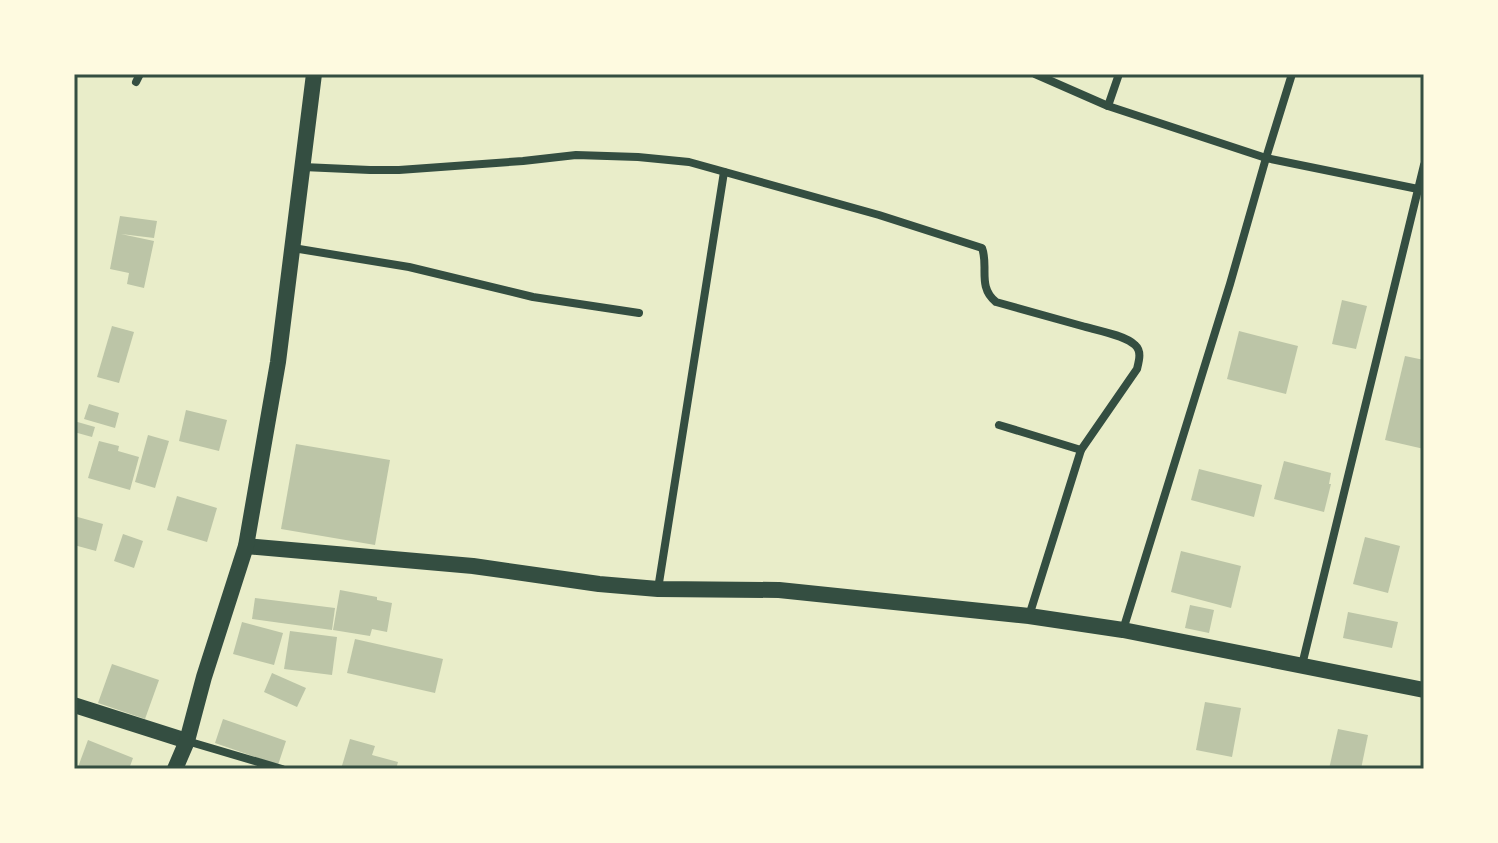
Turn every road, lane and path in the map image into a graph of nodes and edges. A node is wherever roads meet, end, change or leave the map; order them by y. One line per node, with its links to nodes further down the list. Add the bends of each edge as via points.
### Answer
1 (314, 74): 8 (main road)
2 (1035, 74): 5 (street)
3 (1119, 74): 5 (street)
4 (1292, 74): 6 (street)
5 (1108, 106): 6 (street)
6 (1266, 158): 10 (street); 18 (street)
7 (1424, 165): 10 (street)
8 (302, 167): 9 (street, via 399,170 576,155 689,162); 11 (main road)
9 (724, 172): 14 (street, via 982,248 984,284 996,302 1137,346 1137,369); 16 (street)
10 (1418, 189): 19 (street)
11 (292, 248): 12 (street); 15 (main road)
12 (639, 313)
13 (999, 425): 14 (street)
14 (1081, 450): 17 (street)
15 (246, 546): 16 (main road); 22 (main road)
16 (658, 589): 17 (main road, via 779,590)
17 (1029, 616): 18 (main road)
18 (1123, 630): 19 (main road)
19 (1302, 667): 20 (main road)
20 (1424, 690)
21 (74, 705): 22 (main road)
22 (187, 741): 23 (main road); 24 (street)
23 (175, 769)
24 (282, 769)

